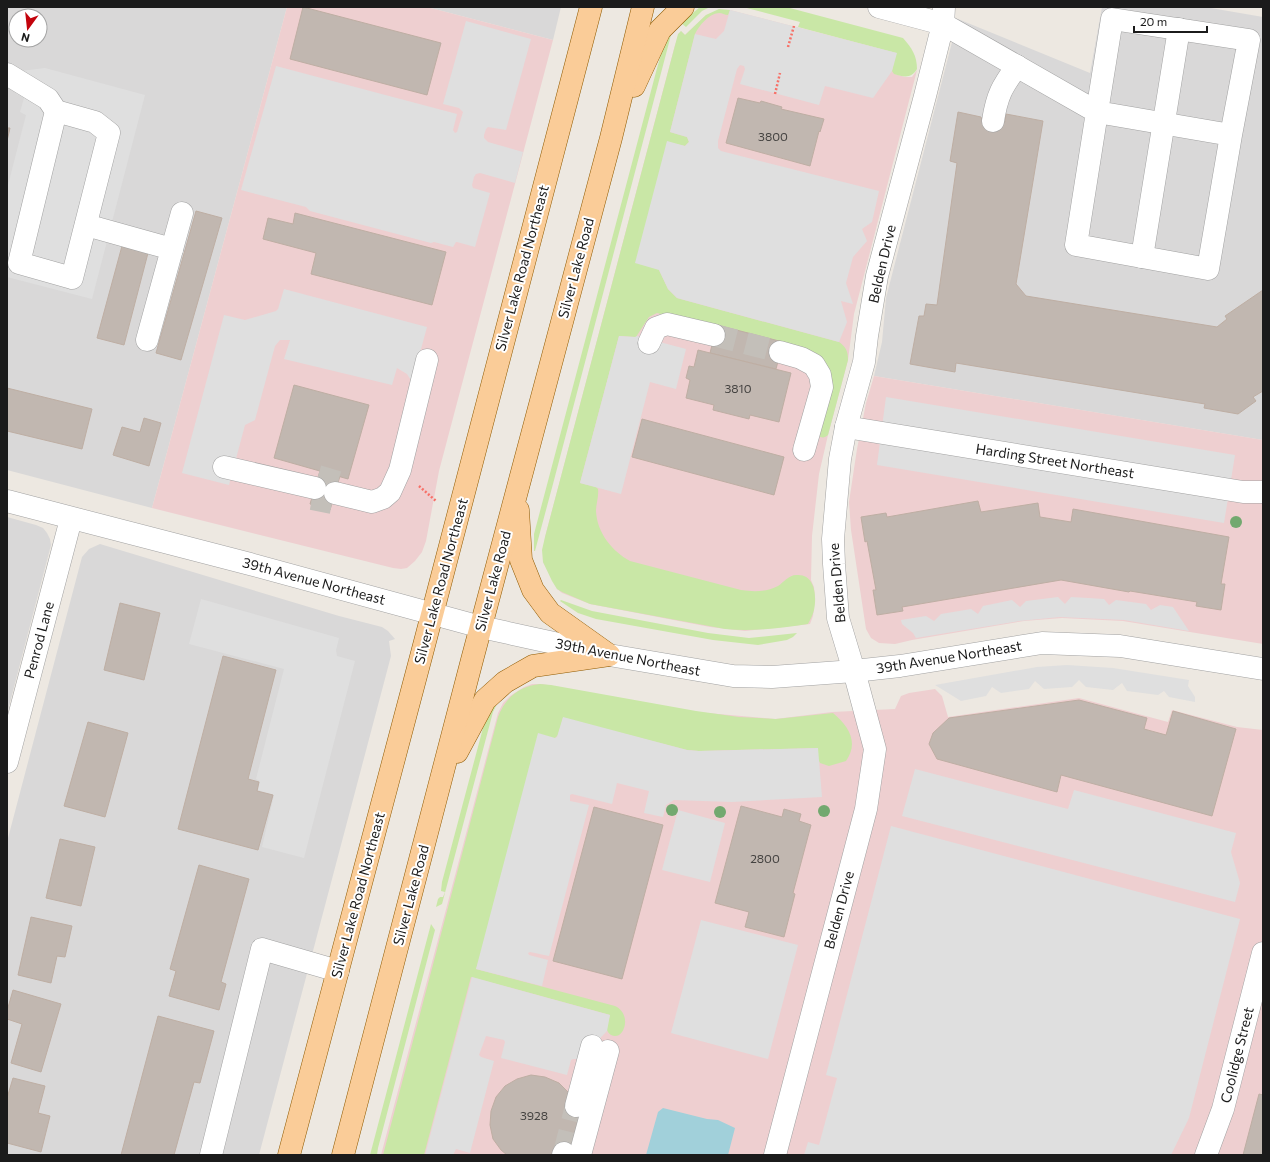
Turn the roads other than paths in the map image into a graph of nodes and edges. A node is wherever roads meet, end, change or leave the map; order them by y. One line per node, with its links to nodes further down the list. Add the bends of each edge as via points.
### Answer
1 (590, 7): 31 (main road, Silver Lake Road Northeast)
2 (643, 7): 14 (main road, Silver Lake Road)
3 (683, 7): 14 (main road, via 660,30)
4 (879, 7): 5 (street)
5 (943, 16): 7 (street); 24 (street, Belden Drive, via 877,276 864,362)
6 (1179, 29): 10 (street, via 1112,19); 12 (street); 13 (street, via 1249,40)
7 (1017, 66): 10 (street); 11 (street, via 996,101)
8 (7, 74): 9 (street, via 48,100)
9 (56, 111): 16 (street, via 95,122 109,133); 16 (street, via 19,263 72,278)
10 (1097, 112): 12 (street); 18 (street, via 1076,246)
11 (993, 121)
12 (1164, 123): 13 (street); 18 (street)
13 (1231, 135): 18 (street, via 1208,269)
14 (611, 138): 27 (main road, Silver Lake Road)
15 (182, 213): 17 (street)
16 (86, 225): 17 (street)
17 (172, 249): 20 (street)
18 (1142, 257)
19 (714, 335): 21 (street, via 667,324 656,328)
20 (147, 340)
21 (649, 343)
22 (780, 352): 25 (street, via 802,358 814,365 820,374 822,387)
23 (427, 360): 26 (street, via 400,470 390,492 377,500)
24 (846, 427): 28 (street, Harding Street Northeast, via 1235,491); 35 (street, Belden Drive, via 840,459 833,540 838,618)
25 (804, 450)
26 (224, 467)
27 (517, 491): 32 (main road, Silver Lake Road); 33 (main road, via 522,560 533,590 550,613)
28 (1263, 492)
29 (7, 501): 30 (street, 39th Avenue Northeast)
30 (71, 518): 31 (street, 39th Avenue Northeast); 36 (street, Penrod Lane)
31 (433, 613): 32 (street, 39th Avenue Northeast); 39 (main road, Silver Lake Road Northeast)
32 (481, 627): 33 (street, 39th Avenue Northeast); 37 (main road, Silver Lake Road)
33 (609, 655): 35 (street, 39th Avenue Northeast, via 733,676 772,677); 37 (main road, via 533,666 505,682 485,700)
34 (1263, 669): 35 (street, 39th Avenue Northeast, via 1120,646 1042,643)
35 (854, 671): 47 (street, Belden Drive, via 875,749 866,809)
36 (7, 762)
37 (440, 785): 41 (main road, Silver Lake Road)
38 (1263, 953): 48 (street, Coolidge Street, via 1223,1109)
39 (338, 972): 43 (street, via 262,949); 44 (main road, Silver Lake Road Northeast)
40 (576, 1106): 42 (street, via 600,1049)
41 (354, 1112): 45 (main road, Silver Lake Road); 46 (main road)
42 (569, 1154)
43 (211, 1155)
44 (289, 1155)
45 (343, 1155)
46 (356, 1155)
47 (775, 1155)
48 (1206, 1155)

